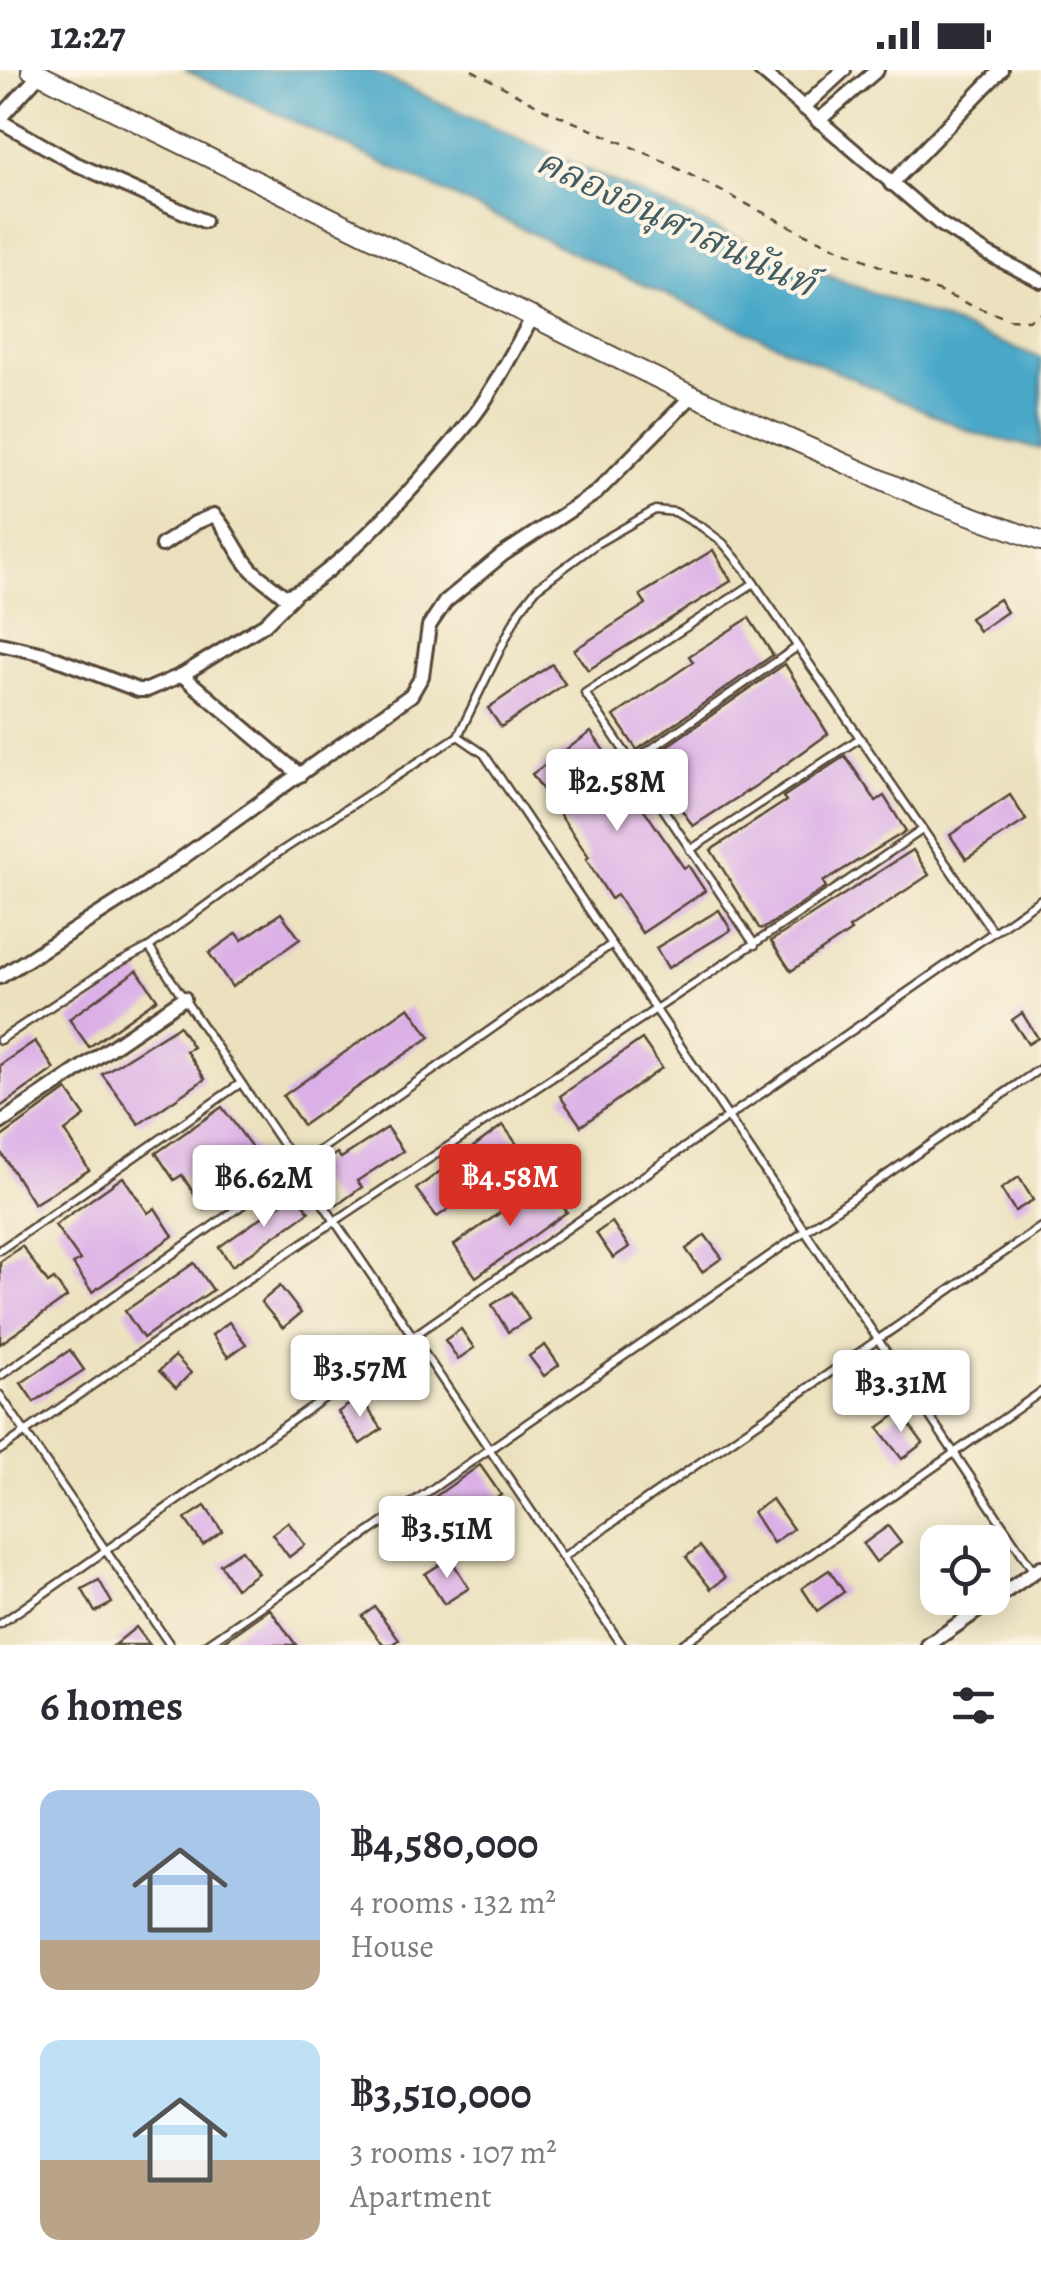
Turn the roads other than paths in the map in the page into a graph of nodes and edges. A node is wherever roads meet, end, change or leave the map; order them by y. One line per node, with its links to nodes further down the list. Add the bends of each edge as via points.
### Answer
1 (760, 70): 6 (street)
2 (844, 70): 6 (street)
3 (877, 70): 8 (street)
4 (1001, 70): 9 (street)
5 (36, 72): 7 (street); 12 (main road)
6 (803, 108): 8 (street)
7 (0, 119): 10 (street, via 74,163)
8 (818, 121): 9 (street)
9 (891, 184): 11 (street, via 955,233)
10 (204, 221)
11 (1041, 281)
12 (534, 316): 13 (main road); 17 (street, via 481,405 404,496)
13 (693, 395): 14 (main road, via 925,499); 24 (street, via 596,492 445,602 429,626 422,676 410,695)
14 (1041, 541)
15 (162, 544): 17 (street, via 214,515 252,570 284,596)
16 (754, 583): 19 (lane); 21 (lane, via 722,543 675,512 655,510 630,522 538,587 519,611); 23 (lane, via 585,693)
17 (294, 595): 20 (street, via 264,624)
18 (0, 644): 20 (street, via 138,690)
19 (797, 646): 22 (lane); 23 (lane)
20 (182, 675): 24 (street)
21 (458, 736): 29 (lane, via 484,754); 31 (lane)
22 (860, 738): 25 (lane); 26 (lane)
23 (630, 762): 26 (lane)
24 (300, 775): 32 (street)
25 (922, 830): 28 (lane); 30 (lane)
26 (690, 850): 30 (lane)
27 (1041, 899): 28 (lane)
28 (992, 932): 38 (lane)
29 (612, 944): 34 (lane); 40 (lane)
30 (755, 945): 34 (lane)
31 (149, 947): 33 (lane); 35 (lane)
32 (0, 977)
33 (184, 998): 37 (lane); 39 (street)
34 (655, 1008): 38 (lane); 41 (lane)
35 (0, 1040)
36 (1041, 1068): 43 (lane)
37 (241, 1084): 40 (lane); 44 (lane)
38 (728, 1116): 43 (lane); 45 (lane)
39 (0, 1122)
40 (298, 1166): 41 (lane); 47 (lane)
41 (335, 1222): 45 (lane); 50 (lane)
42 (1041, 1227): 46 (lane)
43 (805, 1231): 46 (lane); 51 (lane)
44 (0, 1250)
45 (413, 1336): 51 (lane); 54 (lane)
46 (878, 1340): 53 (lane); 55 (lane)
47 (0, 1376)
48 (1041, 1392): 53 (lane)
49 (0, 1395): 50 (lane)
50 (26, 1432): 52 (lane); 54 (lane)
51 (489, 1449): 55 (lane); 59 (lane)
52 (0, 1450)
53 (954, 1453): 56 (lane); 61 (lane)
54 (106, 1550): 57 (lane); 58 (lane)
55 (563, 1557): 60 (lane)
56 (1038, 1569): 62 (street)
57 (0, 1624)
58 (170, 1645)
59 (206, 1645)
60 (622, 1645)
61 (681, 1645)
62 (928, 1645)

